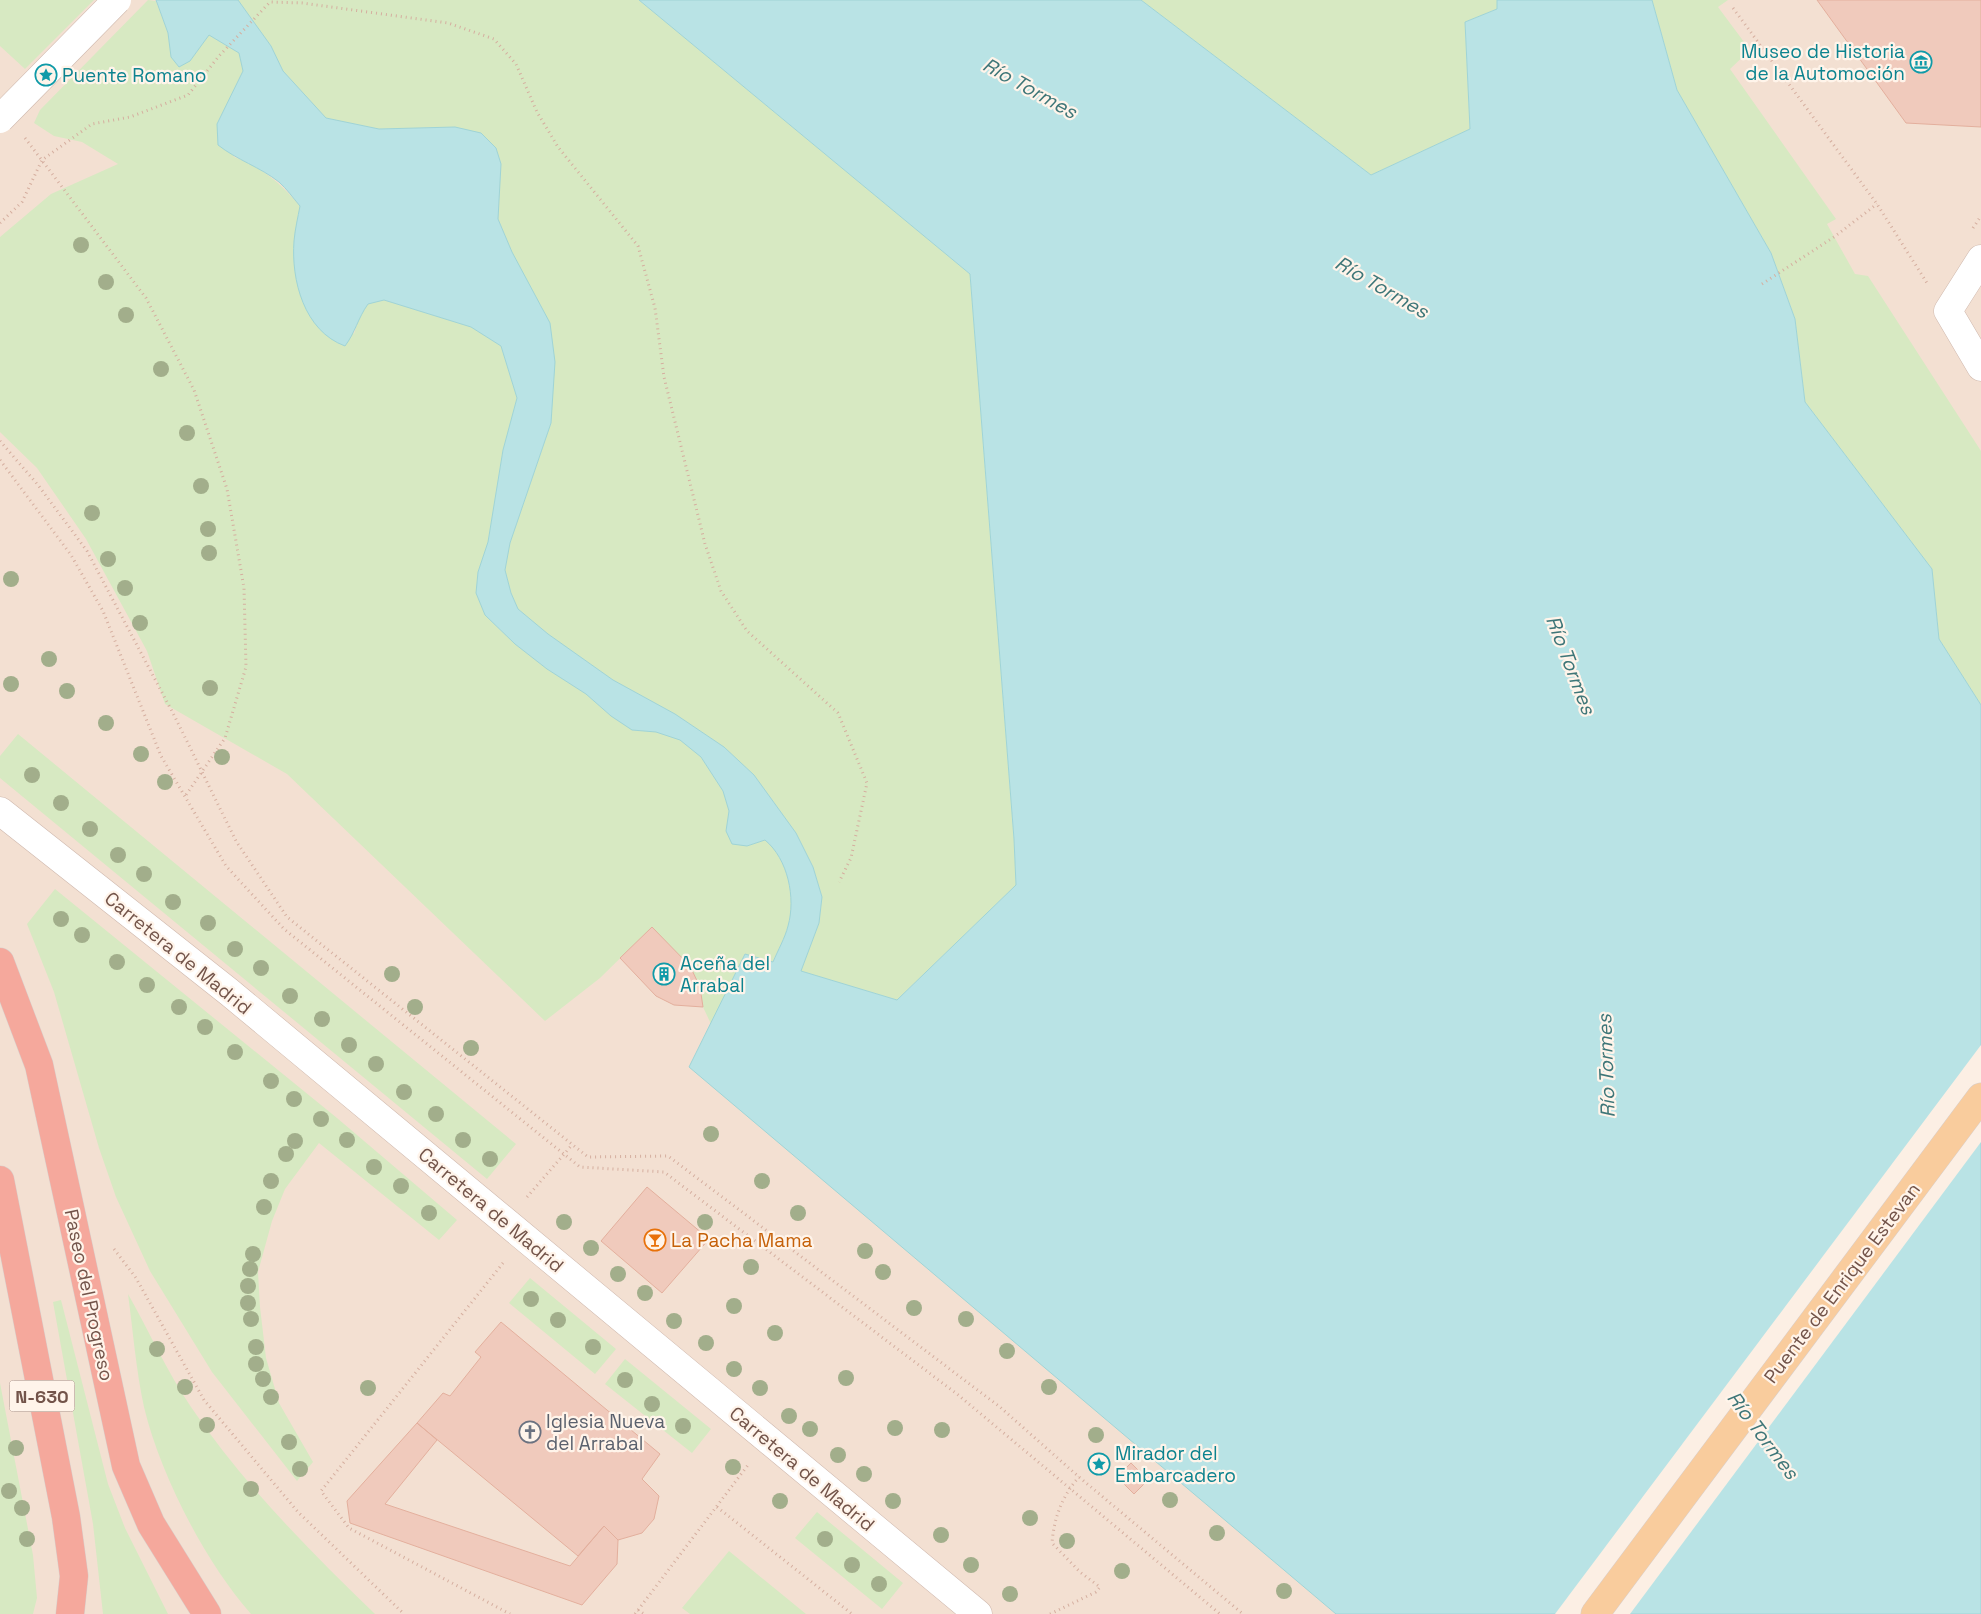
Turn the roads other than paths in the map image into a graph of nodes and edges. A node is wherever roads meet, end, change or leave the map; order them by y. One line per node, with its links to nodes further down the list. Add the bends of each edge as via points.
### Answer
1 (117, 0): 2 (street, bridge)
2 (10, 126)
3 (1981, 259): 4 (street, via 1948,311)
4 (1981, 367)
5 (0, 811): 11 (street, Carretera de Madrid, via 229,992)
6 (0, 962): 10 (highway, Paseo del Progreso, via 38,1065 126,1466 151,1524)
7 (1981, 1097): 12 (main road, Puente de Enrique Estevan)
8 (0, 1180): 9 (highway, N-630, via 66,1517 74,1576)
9 (70, 1614)
10 (207, 1614)
11 (978, 1614)
12 (1595, 1614)

